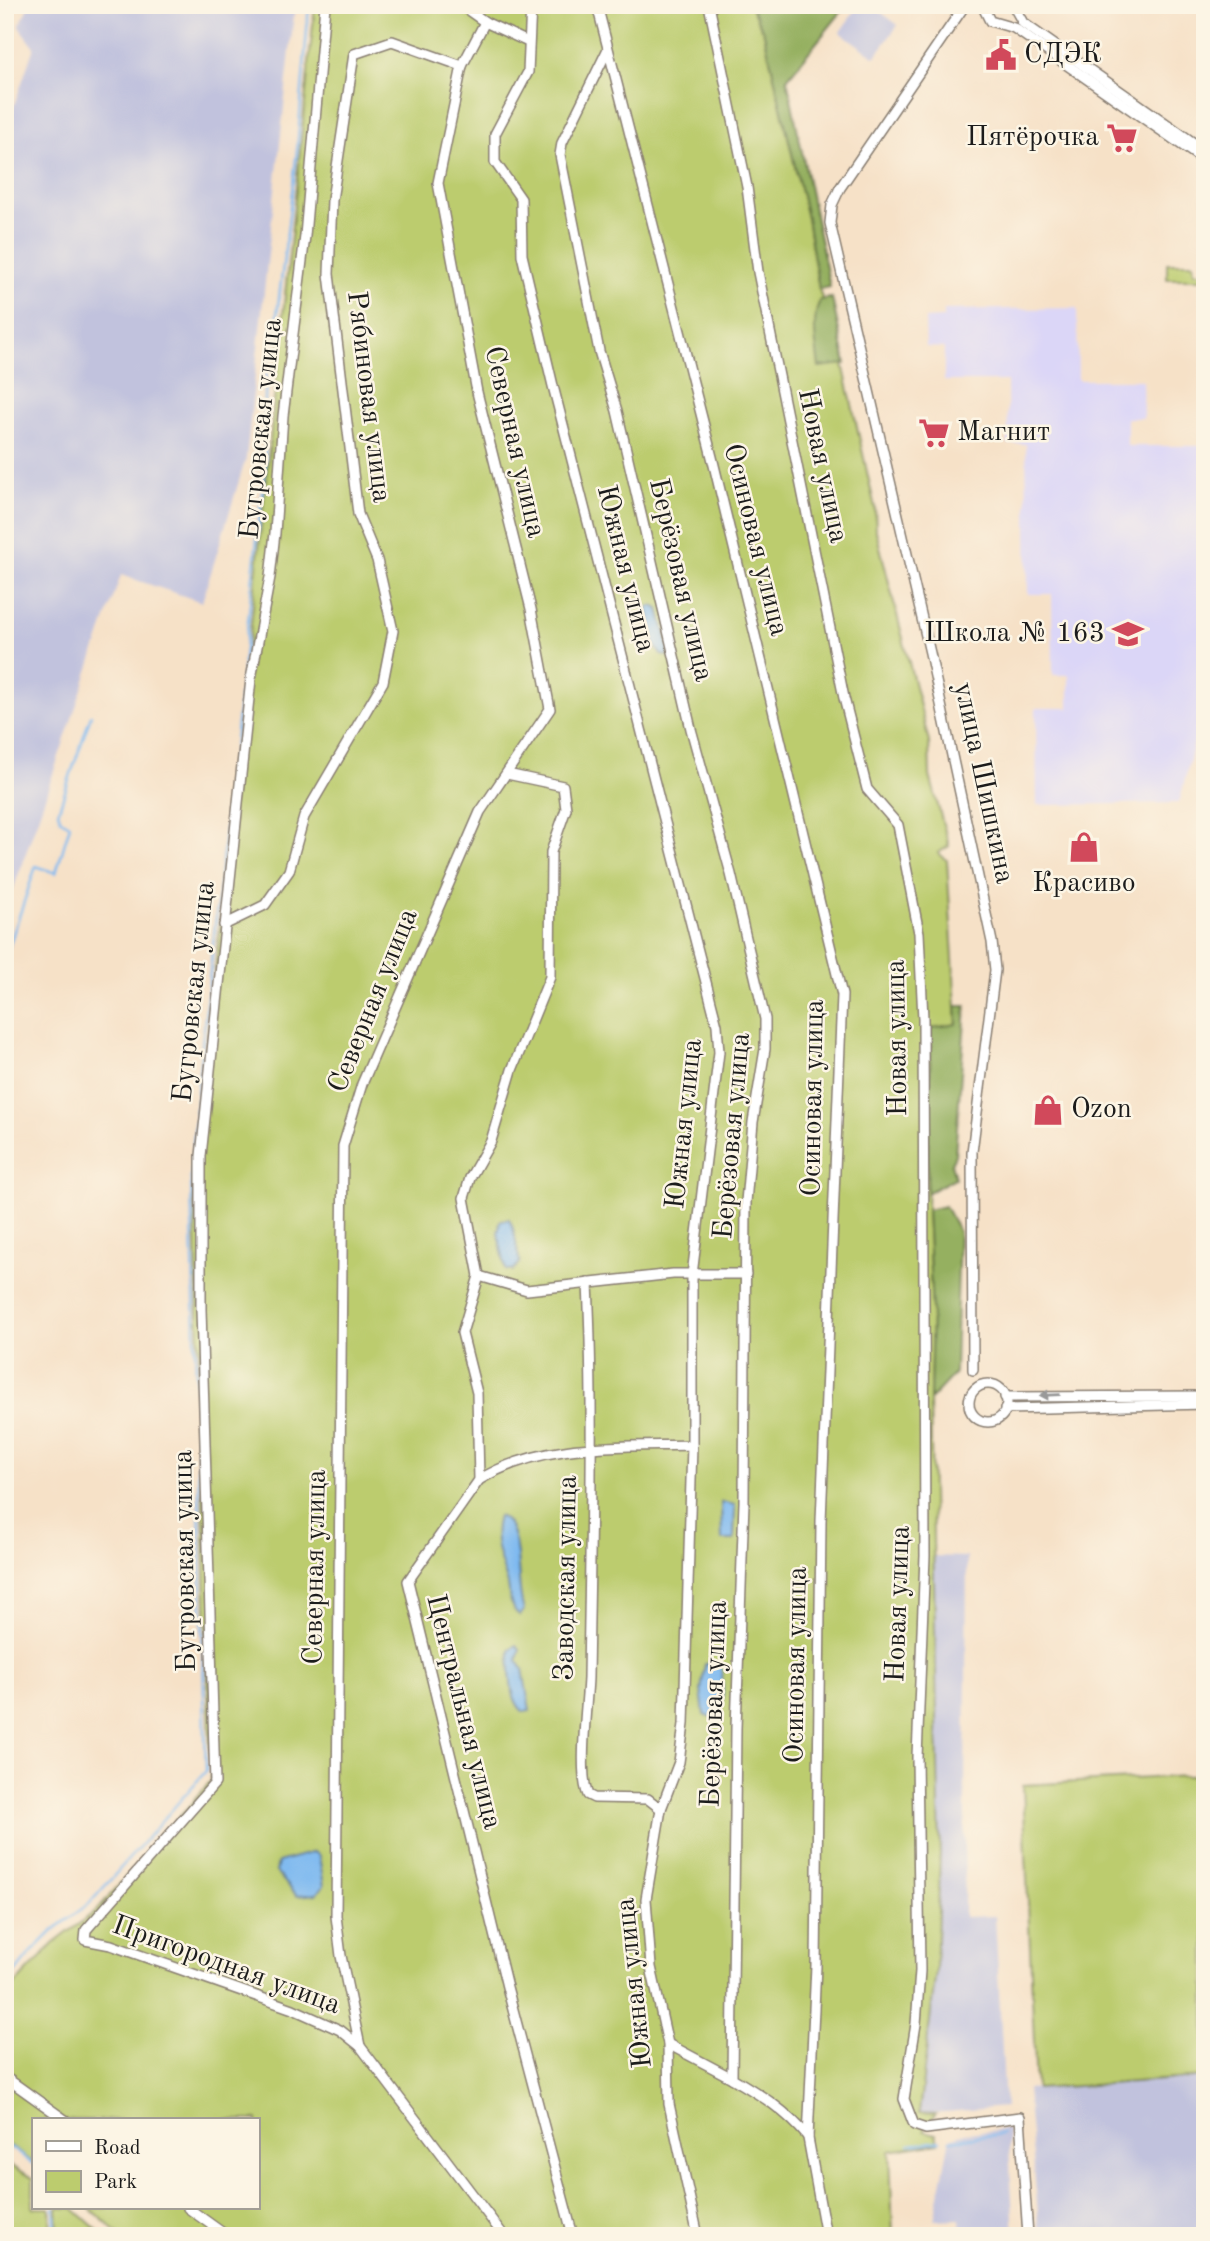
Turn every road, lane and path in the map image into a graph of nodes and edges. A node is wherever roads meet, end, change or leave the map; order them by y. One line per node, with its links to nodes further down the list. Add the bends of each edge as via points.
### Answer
1 (325, 5): 16 (street, Бугровская улица, via 275,533 250,679)
2 (461, 5): 9 (street)
3 (531, 5): 10 (street, Южная улица)
4 (597, 5): 11 (street, Осиновая улица)
5 (709, 5): 43 (street, Новая улица, via 844,698 867,789 898,825 919,933 925,1556 917,1757 920,1970 904,2099 914,2125 926,2129 1020,2117)
6 (965, 5): 21 (street, улица Шишкина, via 840,188 830,223 937,680 992,942 995,970 972,1152)
7 (982, 5): 14 (street, via 990,21 1014,28)
8 (1013, 5): 13 (street, via 1023,23)
9 (485, 22): 10 (street); 12 (street, Северная улица)
10 (528, 42): 18 (street, Южная улица, via 528,72 495,134 495,162 521,199 522,256 717,1025 719,1052)
11 (607, 51): 17 (street, Берёзовая улица, via 560,155 599,351 765,1019 746,1202); 36 (street, Осиновая улица, via 712,457 842,995 821,1521 816,1952)
12 (462, 66): 15 (street, Северная улица, via 438,183 477,392 531,610 550,709); 16 (street, Рябиновая улица, via 391,41 354,54 332,200 329,274 358,514 377,560 393,631 383,682 304,817 289,871 265,905)
13 (1205, 151)
14 (1205, 161)
15 (508, 774): 19 (street, via 563,786 566,809 551,852 550,977 512,1070 491,1141 464,1198); 32 (street, Северная улица, via 480,812 457,863 362,1084 344,1146 336,1916)
16 (224, 925): 30 (street, Бугровская улица, via 201,1157 215,1783 86,1930)
17 (746, 1274): 18 (street); 34 (street, Берёзовая улица)
18 (692, 1275): 20 (street); 26 (street, Южная улица)
19 (479, 1276): 20 (street, via 527,1290); 28 (street, via 462,1333 477,1393)
20 (587, 1283): 27 (street, Заводская улица)
21 (973, 1370)
22 (1205, 1396): 23 (street, one-way to 23)
23 (1005, 1397): 25 (street); 25 (street, via 997,1387 984,1384 973,1391 969,1403 973,1415 985,1422 998,1419)
24 (1205, 1404): 25 (street)
25 (1006, 1409)
26 (692, 1445): 27 (street); 29 (street, Южная улица, via 684,1724 679,1762)
27 (592, 1447): 28 (street, via 533,1457); 29 (street, Заводская улица, via 585,1788 594,1798 648,1799)
28 (479, 1480): 40 (street, Центральная улица, via 408,1581)
29 (661, 1809): 31 (street, Южная улица, via 646,1899 651,1967)
30 (85, 1940): 32 (street, Пригородная улица, via 293,2009 340,2030)
31 (668, 2044): 34 (street); 41 (street, Южная улица, via 669,2104)
32 (360, 2046): 39 (street, Пригородная улица)
33 (5, 2077): 35 (street)
34 (732, 2078): 36 (street, via 794,2120)
35 (62, 2118)
36 (808, 2138): 42 (street, Осиновая улица)
37 (191, 2210): 38 (street)
38 (227, 2236)
39 (504, 2236)
40 (573, 2236)
41 (698, 2236)
42 (826, 2236)
43 (1028, 2236)

